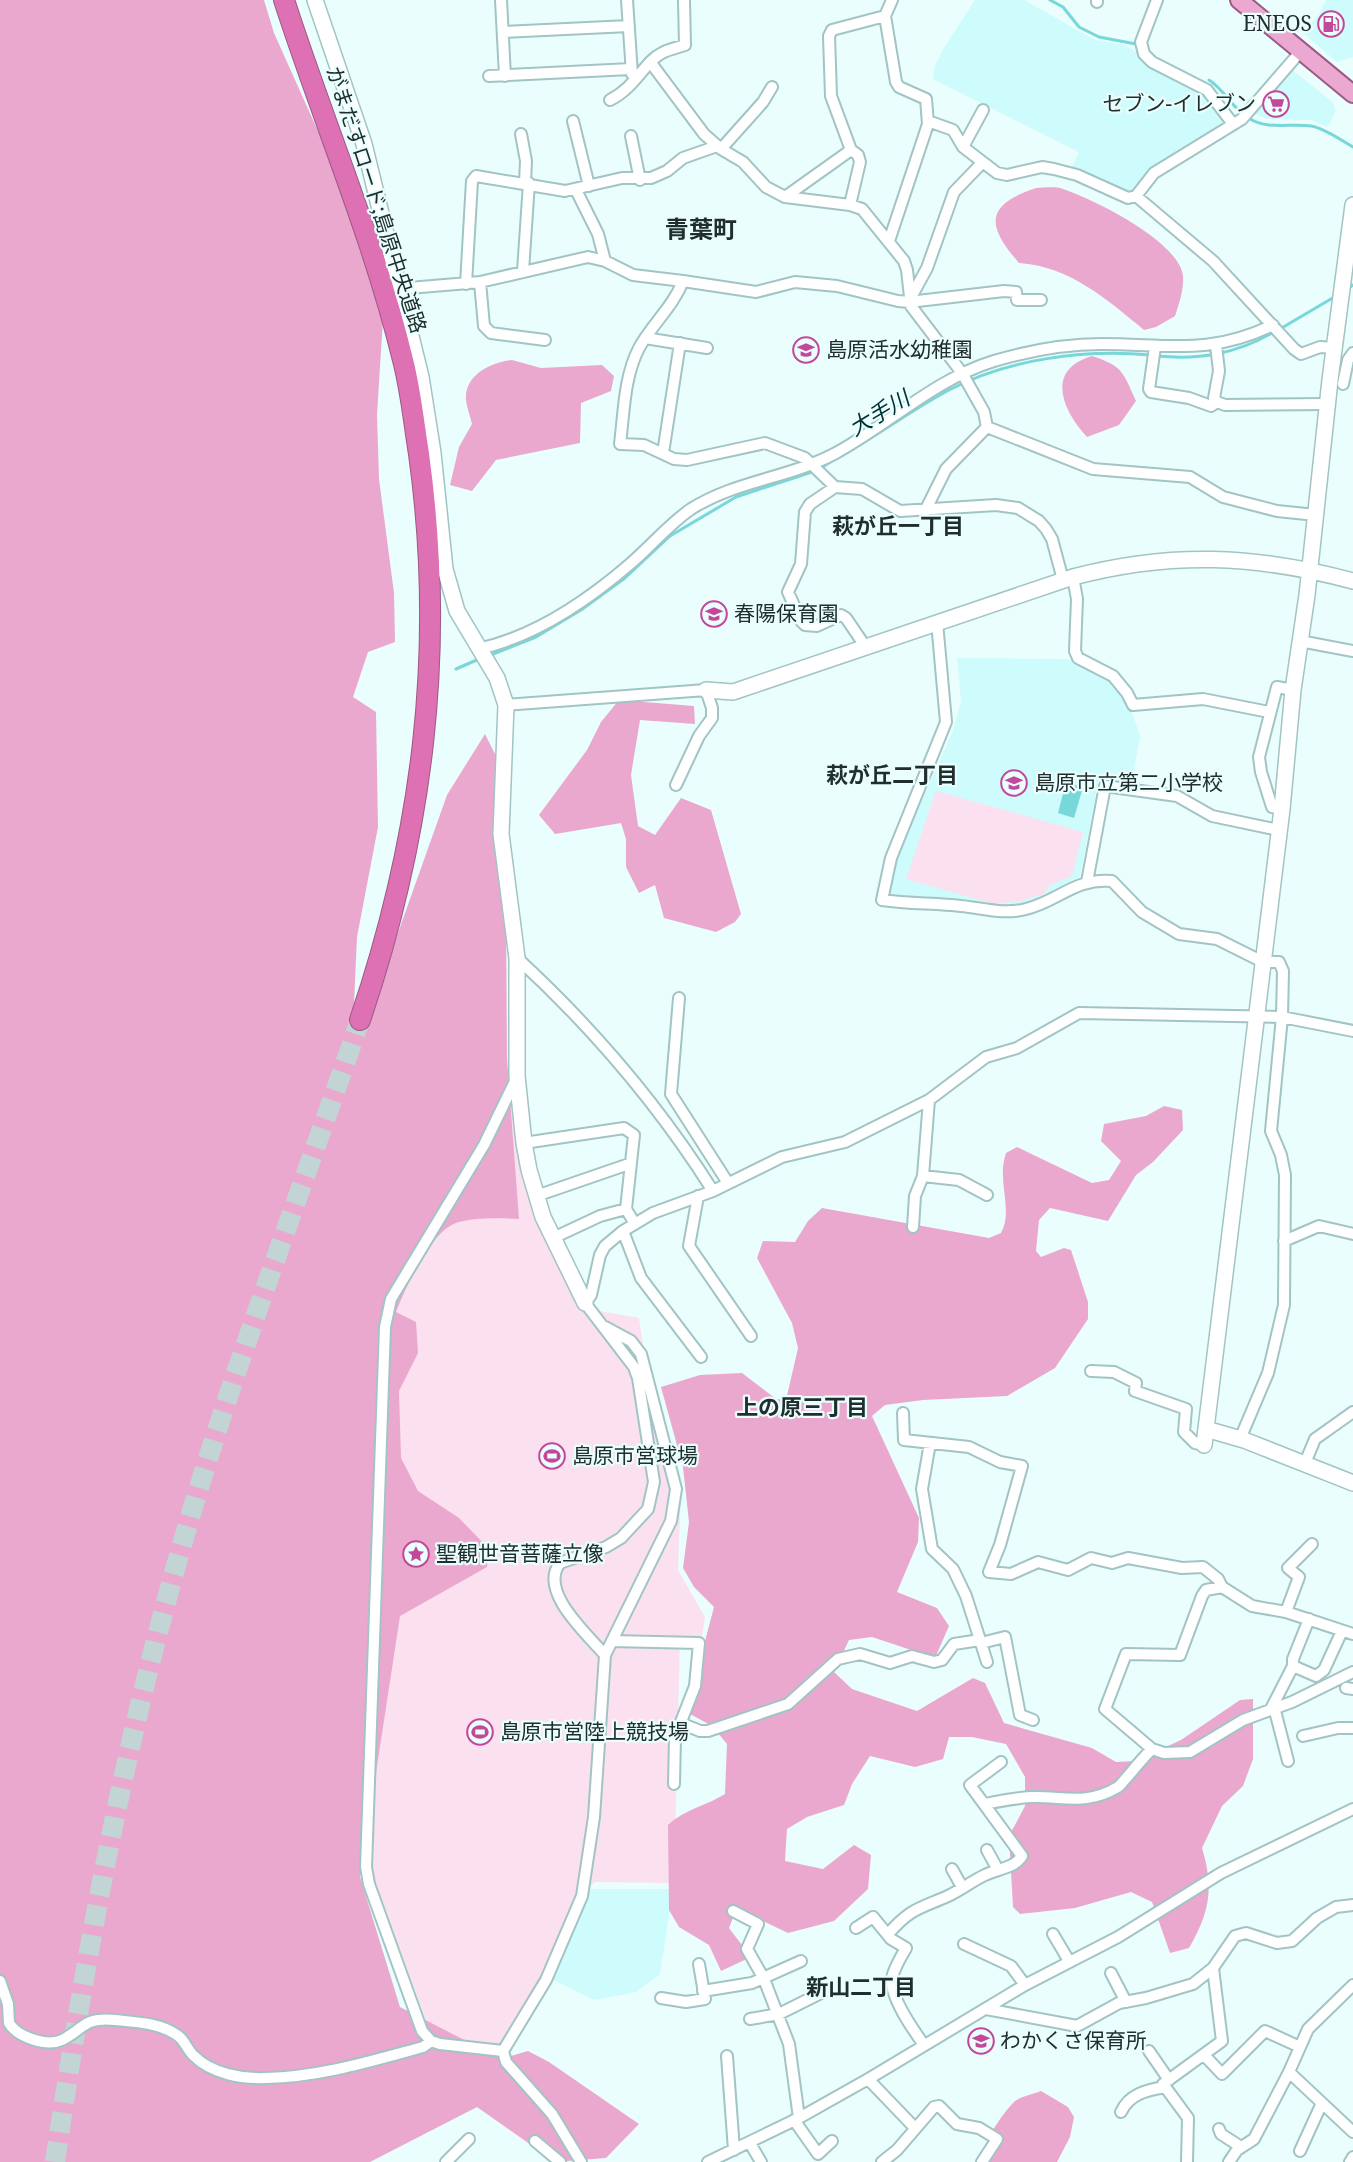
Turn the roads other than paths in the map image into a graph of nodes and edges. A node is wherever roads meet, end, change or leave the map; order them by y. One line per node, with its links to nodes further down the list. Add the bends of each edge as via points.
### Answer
1 (284, 0): 89 (highway, がまだすロード;島原中央道路, via 350,184 404,363 429,549 428,699 419,788 393,916)
2 (315, 0): 75 (street, via 364,144 421,377 445,569 457,611)
3 (501, 0): 11 (street)
4 (627, 0): 10 (street)
5 (684, 0): 13 (street, via 685,45 660,53)
6 (892, 0): 9 (street)
7 (1157, 0): 22 (street, via 1141,42 1144,54 1207,90)
8 (1239, 0): 12 (main road)
9 (885, 16): 23 (street, via 896,82 926,99); 29 (street, via 837,27 829,36 831,96)
10 (629, 26): 11 (street); 14 (street)
11 (503, 32): 16 (street)
12 (1301, 51): 19 (main road); 22 (street)
13 (651, 63): 17 (street); 28 (street)
14 (631, 69): 16 (street); 17 (street)
15 (489, 76): 16 (street)
16 (506, 76)
17 (635, 83): 20 (street)
18 (772, 87): 28 (street, via 763,102)
19 (1353, 93)
20 (610, 100)
21 (983, 110): 27 (street)
22 (1241, 118): 35 (street, via 1154,173)
23 (928, 121): 27 (street, via 953,130); 39 (street)
24 (573, 122): 33 (street)
25 (521, 134): 32 (street)
26 (631, 136): 31 (street)
27 (963, 147): 30 (street)
28 (719, 148): 31 (street, via 683,158 667,171); 36 (street, via 743,162 766,187)
29 (851, 150): 36 (street); 37 (street, via 860,162)
30 (982, 163): 35 (street, via 1001,175 1032,168 1054,169 1077,175 1119,196); 47 (street, via 954,192 927,268)
31 (640, 180): 33 (street, via 622,178)
32 (527, 183): 34 (street); 41 (street); 44 (street, via 478,175 474,178)
33 (589, 186): 34 (street)
34 (576, 190): 40 (street, via 598,234)
35 (1136, 196): 48 (street, via 1213,261)
36 (785, 197): 37 (street)
37 (850, 205): 39 (street, via 866,213)
38 (1353, 205): 53 (street)
39 (889, 241): 47 (street, via 907,270)
40 (605, 261): 41 (street, via 579,257); 42 (street, via 633,274)
41 (524, 271): 43 (street)
42 (683, 281): 47 (street, via 756,292 795,282 837,286); 49 (street, via 672,304)
43 (480, 282): 44 (street); 50 (street, via 484,326 491,333)
44 (466, 284): 45 (street)
45 (409, 288)
46 (1041, 300): 47 (street, via 1017,300 1016,292 1004,291)
47 (909, 302): 57 (street)
48 (1277, 329): 53 (street, via 1293,350 1301,354 1320,347); 55 (street, via 1245,338)
49 (645, 338): 51 (street); 63 (street, via 632,363 620,444 644,445)
50 (544, 340)
51 (680, 343): 52 (street); 63 (street)
52 (707, 348)
53 (1334, 348): 58 (street)
54 (1154, 352): 55 (street); 57 (street, via 1100,344 1047,349 994,361); 60 (street, via 1151,392 1211,406)
55 (1217, 352): 60 (street)
56 (1353, 353): 58 (street)
57 (965, 378): 62 (street, via 984,412); 64 (street, via 834,453)
58 (1336, 382): 59 (street); 61 (street)
59 (1353, 390)
60 (1217, 402): 61 (street)
61 (1328, 404): 67 (street)
62 (987, 427): 66 (street, via 946,469); 67 (street, via 1093,469 1190,477 1223,497 1277,511)
63 (663, 453): 64 (street, via 687,460 765,443 798,454)
64 (816, 468): 65 (street); 75 (street, via 717,495 689,510 630,564 577,604)
65 (835, 487): 66 (street, via 862,489 900,511); 73 (street, via 805,512 801,564 788,596 806,625 817,626 841,615)
66 (925, 511): 69 (street, via 996,505 1018,508 1046,530)
67 (1316, 515): 68 (street)
68 (1310, 570): 69 (street, via 1239,560 1179,558 1125,564); 70 (street); 72 (street)
69 (1068, 579): 71 (street); 79 (street, via 1077,599 1078,658 1113,676 1133,705 1203,699)
70 (1353, 581)
71 (937, 622): 73 (street); 83 (street, via 946,722 891,858 882,900 1012,911 1042,905)
72 (1300, 641): 74 (street); 77 (street)
73 (865, 646): 76 (street, via 733,692)
74 (1353, 651)
75 (482, 655): 78 (street, via 497,678)
76 (706, 690): 78 (street); 80 (street, via 712,718)
77 (1293, 690): 79 (street, via 1277,687); 81 (street)
78 (506, 705): 84 (street, via 501,834)
79 (1269, 712): 81 (street, via 1259,763 1272,807)
80 (676, 785)
81 (1282, 809): 82 (street)
82 (1279, 830): 83 (street, via 1212,816 1177,796 1107,786 1103,789); 85 (street)
83 (1087, 882): 85 (street, via 1112,880 1142,912 1179,934 1217,939)
84 (517, 958): 91 (street); 97 (street, via 566,1003 640,1088 680,1139)
85 (1263, 962): 87 (street); 88 (street, via 1279,962 1283,970)
86 (679, 998): 96 (street, via 671,1094)
87 (1257, 1017): 88 (street); 92 (street, via 1079,1013 1017,1048 986,1057); 115 (street)
88 (1282, 1017): 90 (street); 107 (street, via 1271,1131 1285,1175)
89 (360, 1020)
90 (1353, 1031)
91 (517, 1076): 93 (street); 169 (street, via 484,1145 391,1299 385,1327 366,1867 417,2021)
92 (928, 1100): 95 (street); 96 (street, via 845,1142 782,1157)
93 (524, 1143): 94 (street, via 624,1128 634,1135); 99 (street)
94 (629, 1164): 99 (street); 101 (street)
95 (923, 1176): 98 (street, via 959,1180); 103 (street, via 915,1196)
96 (729, 1183): 97 (street)
97 (713, 1191): 100 (street)
98 (987, 1195)
99 (536, 1196): 106 (street)
100 (698, 1196): 102 (street); 110 (street, via 689,1246)
101 (626, 1209): 102 (street); 106 (street, via 600,1216)
102 (635, 1224): 104 (street)
103 (913, 1227)
104 (623, 1231): 108 (street, via 600,1255 591,1294); 111 (street, via 641,1278)
105 (1353, 1234): 107 (street, via 1319,1226)
106 (553, 1238): 108 (street)
107 (1284, 1241): 116 (street, via 1284,1305 1268,1373)
108 (585, 1303): 109 (street)
109 (600, 1324): 126 (street, via 639,1348 676,1489 671,1521); 128 (street, via 627,1355 638,1378 654,1482 648,1509 632,1530 606,1547 560,1563 553,1576 561,1602)
110 (751, 1336)
111 (701, 1357)
112 (1091, 1371): 118 (street, via 1114,1372 1136,1383 1135,1391 1185,1409 1184,1432 1195,1443)
113 (1353, 1412): 119 (street, via 1315,1439)
114 (903, 1413): 117 (street, via 904,1440)
115 (1206, 1429): 116 (street); 118 (street)
116 (1240, 1439): 119 (street)
117 (930, 1443): 122 (street, via 969,1447 1000,1462 1022,1466 989,1572 1011,1574 1038,1562 1068,1570 1091,1558 1112,1563 1128,1558 1182,1568 1203,1567); 127 (street, via 922,1489 932,1549 953,1569)
118 (1204, 1445)
119 (1305, 1463): 120 (street)
120 (1353, 1483)
121 (1312, 1544): 123 (street, via 1288,1568 1299,1577)
122 (1222, 1587): 123 (street, via 1252,1606); 137 (street, via 1206,1590 1202,1596 1180,1655 1126,1654 1105,1709)
123 (1286, 1612): 124 (street)
124 (1309, 1619): 125 (street); 130 (street)
125 (1348, 1633): 130 (street, via 1316,1676)
126 (612, 1641): 128 (street); 134 (street, via 699,1643 697,1678)
127 (981, 1642): 129 (street); 133 (street, via 1005,1637 1020,1715); 134 (street, via 954,1644 942,1660 934,1662 912,1656 890,1663 860,1654 844,1657 788,1704 708,1731)
128 (605, 1655): 172 (street, via 594,1817 582,1896 546,1980)
129 (987, 1662)
130 (1293, 1666): 132 (street)
131 (1353, 1672): 132 (street, via 1292,1702)
132 (1273, 1707): 137 (street, via 1190,1752 1164,1753); 138 (street)
133 (1033, 1720)
134 (680, 1722): 140 (street, via 675,1737)
135 (1353, 1728): 136 (street)
136 (1303, 1736)
137 (1152, 1749): 141 (street, via 1119,1786 1090,1798 1065,1801 1034,1797)
138 (1288, 1761)
139 (1001, 1762): 141 (street, via 970,1785)
140 (674, 1784)
141 (985, 1804): 145 (street, via 1022,1856 1019,1862)
142 (1353, 1809): 154 (street, via 1221,1873 1118,1937)
143 (987, 1850): 145 (street)
144 (952, 1869): 146 (street)
145 (998, 1870): 146 (street)
146 (962, 1887): 150 (street, via 919,1906)
147 (1353, 1905): 156 (street, via 1327,1912 1292,1941 1277,1943 1246,1933 1235,1936)
148 (733, 1911): 158 (street, via 758,1924 747,1949)
149 (856, 1928): 150 (street, via 873,1917)
150 (889, 1933): 170 (street, via 891,1939 906,1948 893,1975 892,1987)
151 (1053, 1934): 154 (street)
152 (964, 1944): 160 (street, via 1011,1966)
153 (801, 1961): 158 (street)
154 (1069, 1961): 160 (street)
155 (699, 1964): 162 (street)
156 (1213, 1968): 165 (street, via 1192,1984); 175 (street, via 1222,2041)
157 (1111, 1973): 165 (street)
158 (764, 1978): 162 (street); 167 (street)
159 (0, 1981): 169 (street, via 9,2004 9,2023 20,2034 54,2042 89,2022 112,2019 146,2024 176,2035 204,2064 240,2076 266,2079 331,2072 423,2047)
160 (1025, 1984): 166 (street)
161 (1353, 1985): 171 (street, via 1308,2029)
162 (703, 1991): 164 (street, via 705,1999 686,2002)
163 (825, 1991): 167 (street)
164 (661, 1998)
165 (1126, 2002): 166 (street, via 1077,2026)
166 (986, 2009): 170 (street)
167 (779, 2014): 168 (street); 181 (street, via 789,2044)
168 (750, 2019)
169 (431, 2040): 172 (street)
170 (924, 2045): 177 (street)
171 (1300, 2047): 175 (street, via 1265,2031 1222,2074); 176 (street)
172 (503, 2051): 195 (street, via 506,2062 552,2114)
173 (1149, 2051): 178 (street)
174 (727, 2056): 190 (street)
175 (1205, 2056): 178 (street)
176 (1289, 2072): 179 (street); 189 (street, via 1254,2139)
177 (868, 2079): 181 (street); 182 (street)
178 (1167, 2083): 180 (street, via 1128,2100); 200 (street, via 1188,2118)
179 (1321, 2105): 184 (street); 191 (street)
180 (1121, 2112)
181 (796, 2119): 187 (street, via 818,2154); 188 (street)
182 (915, 2128): 198 (street); 199 (street, via 939,2106 957,2124 979,2128 997,2139)
183 (1219, 2129): 189 (street)
184 (1353, 2132)
185 (469, 2139): 193 (street)
186 (535, 2141): 194 (street)
187 (832, 2141)
188 (750, 2143): 190 (street); 197 (street)
189 (1241, 2147): 201 (street)
190 (734, 2150): 196 (street)
191 (1300, 2151)
192 (1353, 2157): 202 (street)
193 (446, 2162)
194 (560, 2162)
195 (581, 2162)
196 (708, 2162)
197 (761, 2162)
198 (882, 2162)
199 (982, 2162)
200 (1187, 2162)
201 (1228, 2162)
202 (1350, 2162)

